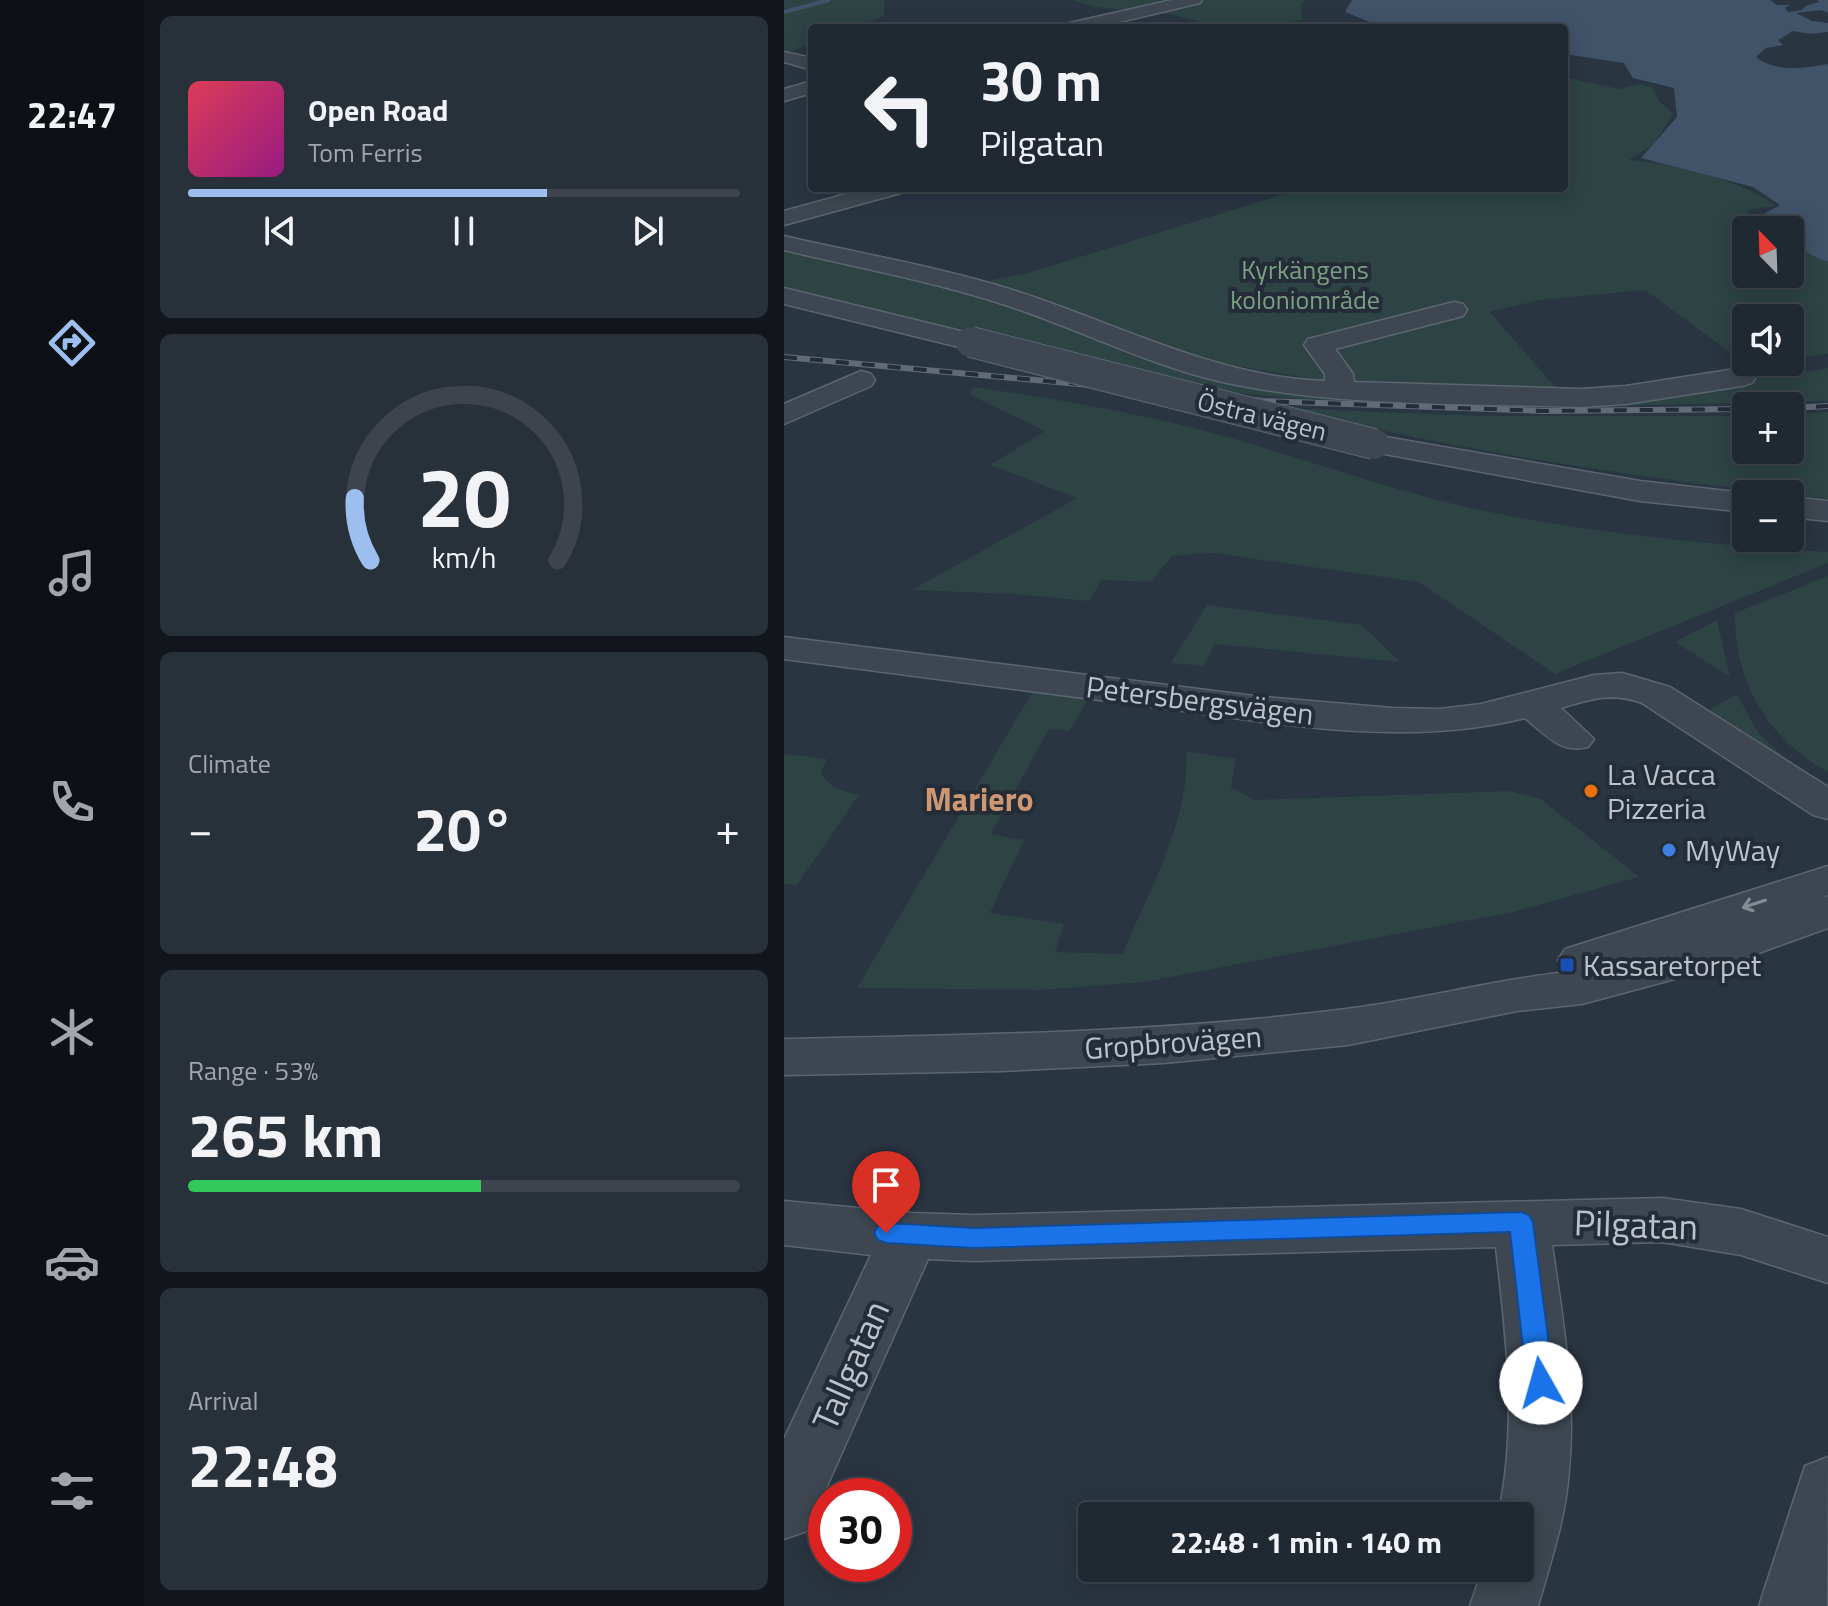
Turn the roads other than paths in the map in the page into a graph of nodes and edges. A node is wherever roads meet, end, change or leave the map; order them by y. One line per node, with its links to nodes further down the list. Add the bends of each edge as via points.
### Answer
1 (1194, 0): 2 (street)
2 (1089, 24)
3 (784, 57): 4 (street)
4 (808, 63)
5 (808, 88): 6 (street)
6 (784, 95)
7 (878, 192): 8 (street)
8 (784, 218)
9 (784, 243): 14 (street, via 1002,295 1195,366 1271,383)
10 (784, 296): 16 (street, Östra vägen, bridge, via 1374,444 1640,491)
11 (1449, 312): 14 (street, via 1318,345 1339,374)
12 (1742, 377): 14 (street, via 1581,398)
13 (861, 380): 15 (street)
14 (1340, 390)
15 (784, 415)
16 (1732, 501)
17 (1804, 508): 18 (street)
18 (1828, 511)
19 (784, 648): 20 (street, Petersbergsvägen, via 1365,719 1432,721)
20 (1533, 705): 21 (street); 22 (street, Petersbergsvägen, via 1591,686 1634,685)
21 (1574, 739)
22 (1828, 806)
23 (1828, 880): 25 (street, Gropbrovägen, one-way to 25, via 1567,965)
24 (1828, 911): 25 (street, Gropbrovägen, via 1706,955 1582,987)
25 (1517, 994): 26 (street, Gropbrovägen, via 1348,1027 1240,1038 1001,1053)
26 (798, 1055)
27 (1521, 1222): 29 (street, Pilgatan, via 974,1238); 30 (street, Pilgatan, via 1701,1224); 32 (street, via 1543,1418)
28 (784, 1223): 29 (street, Pilgatan)
29 (904, 1250): 33 (street, Tallgatan)
30 (1828, 1260)
31 (1828, 1488): 36 (street)
32 (1534, 1502)
33 (784, 1509)
34 (1512, 1582): 35 (street)
35 (1504, 1606)
36 (1793, 1606)

